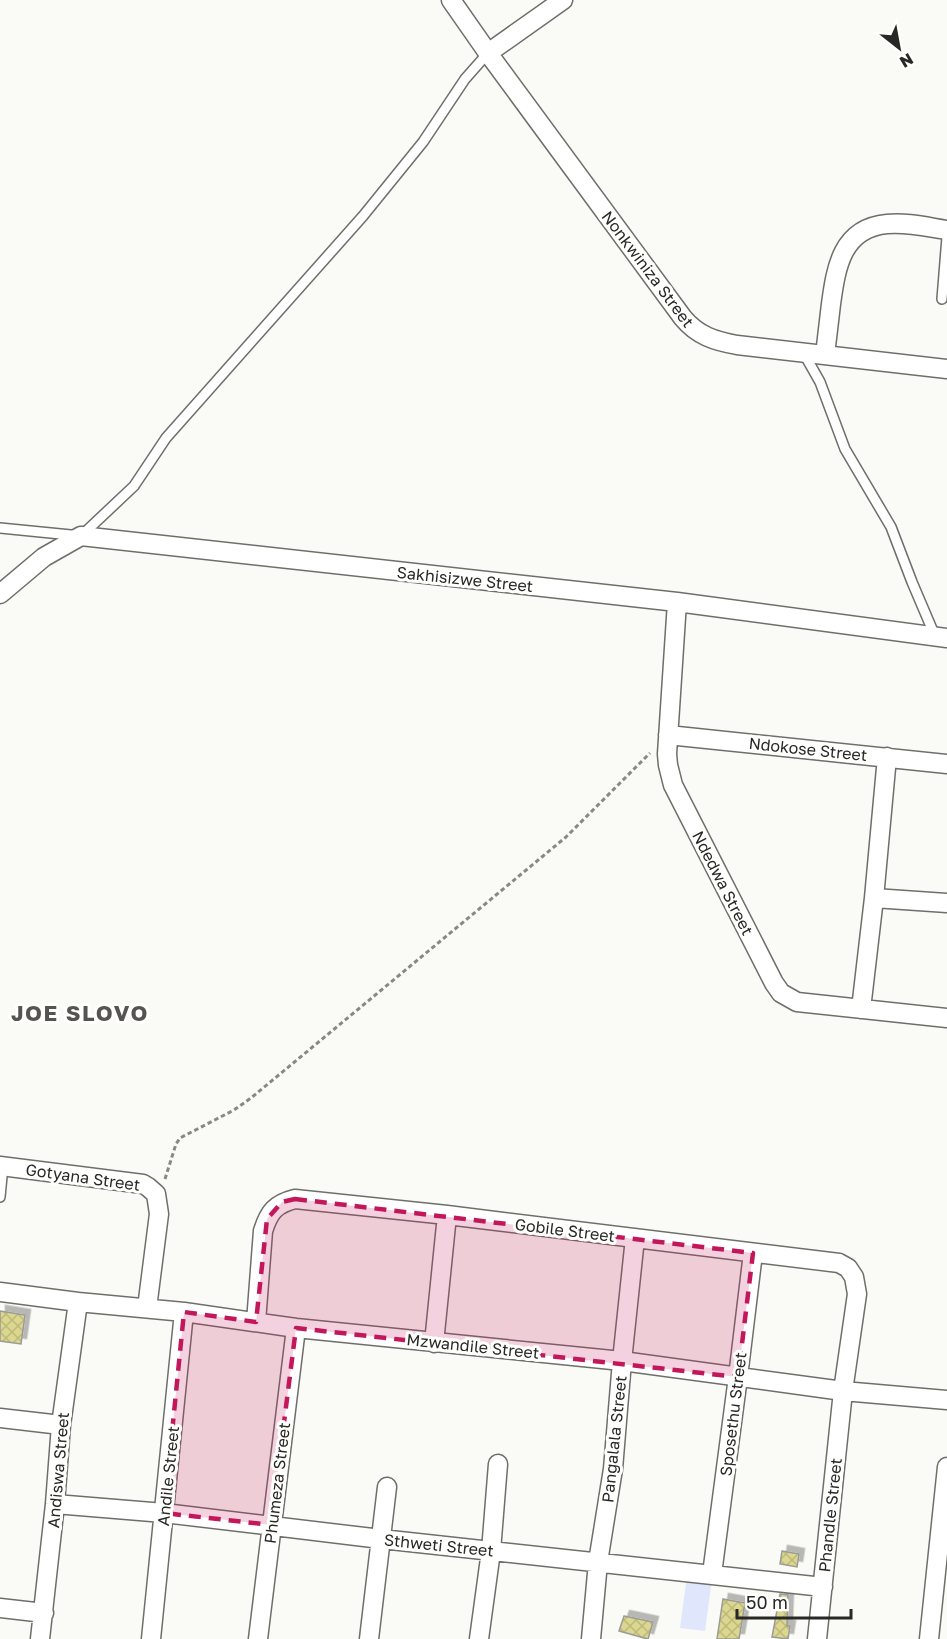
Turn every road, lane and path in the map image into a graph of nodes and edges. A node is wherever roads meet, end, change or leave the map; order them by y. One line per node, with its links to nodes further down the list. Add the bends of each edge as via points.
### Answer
1 (451, 0): 3 (street, Nonkwiniza Street)
2 (563, 0): 3 (street)
3 (488, 53): 7 (street, Nonkwiniza Street, via 690,326 721,342); 11 (lane, via 363,216 166,438 134,486)
4 (947, 230): 8 (street, via 888,224 867,229 852,240 838,264)
5 (947, 237): 6 (lane)
6 (942, 299)
7 (803, 352): 8 (street, Nonkwiniza Street); 14 (lane, via 820,382 845,449 891,526 912,582)
8 (825, 355): 9 (street, Nonkwiniza Street)
9 (947, 369)
10 (0, 528): 11 (lane)
11 (81, 536): 12 (street, via 44,557); 13 (street, Sakhisizwe Street)
12 (0, 594)
13 (677, 602): 14 (street, Sakhisizwe Street); 15 (street, Ndedwa Street)
14 (941, 637)
15 (668, 735): 16 (street, Ndokose Street); 20 (street, Ndedwa Street, via 668,765 674,785 781,993 797,1002); 23 (path, via 566,837 270,1082 234,1110 180,1138)
16 (887, 757): 17 (street, Ndokose Street); 18 (street)
17 (947, 764)
18 (874, 898): 19 (street); 20 (street)
19 (947, 903)
20 (861, 1010): 21 (street, Ndedwa Street)
21 (947, 1018)
22 (2, 1166): 23 (street, Gotyana Street, via 143,1184); 24 (lane)
23 (156, 1194): 30 (street, Gotyana Street, via 159,1214)
24 (0, 1197)
25 (447, 1215): 26 (street, Gobile Street); 32 (street, Gobile Street, via 295,1199 282,1202 272,1210 263,1231); 34 (street)
26 (635, 1238): 27 (street, Gobile Street); 35 (street, Pangalala Street)
27 (753, 1253): 36 (street, Sposethu Street); 37 (street, Gobile Street, via 838,1263 854,1276 857,1294)
28 (0, 1292): 29 (street, Mzwandile Street)
29 (78, 1302): 30 (street, Mzwandile Street); 40 (street, Andiswa Street)
30 (147, 1308): 31 (street, Mzwandile Street)
31 (184, 1312): 32 (street, Mzwandile Street); 45 (street, Andile Street)
32 (256, 1322): 33 (street, Mzwandile Street)
33 (296, 1328): 34 (street, Mzwandile Street); 46 (street, Phumeza Street)
34 (434, 1342): 35 (street, Mzwandile Street)
35 (622, 1362): 36 (street, Mzwandile Street); 49 (street, Pangalala Street, via 613,1469)
36 (738, 1377): 37 (street, Mzwandile Street); 50 (street, Sposethu Street)
37 (843, 1391): 38 (street, Mzwandile Street); 51 (street, Phandle Street)
38 (947, 1400)
39 (0, 1419): 40 (street)
40 (61, 1425): 44 (street, Andiswa Street)
41 (498, 1464): 48 (street)
42 (947, 1467): 52 (street)
43 (387, 1487): 47 (street)
44 (55, 1504): 45 (street, Sthweti Street); 54 (street, Andiswa Street)
45 (164, 1513): 46 (street, Sthweti Street); 56 (street, Andile Street)
46 (271, 1525): 47 (street, Sthweti Street); 57 (street, Phumeza Street)
47 (381, 1539): 48 (street, Sthweti Street); 58 (street)
48 (491, 1551): 49 (street, Sthweti Street); 59 (street)
49 (598, 1562): 50 (street, Sthweti Street); 60 (street, Pangalala Street)
50 (712, 1574): 51 (street, Sthweti Street)
51 (823, 1587): 61 (street, Phandle Street)
52 (940, 1603): 62 (street)
53 (0, 1608): 54 (street)
54 (44, 1613): 55 (street, Andiswa Street)
55 (40, 1639)
56 (151, 1639)
57 (258, 1639)
58 (369, 1639)
59 (479, 1639)
60 (591, 1639)
61 (817, 1639)
62 (929, 1639)

